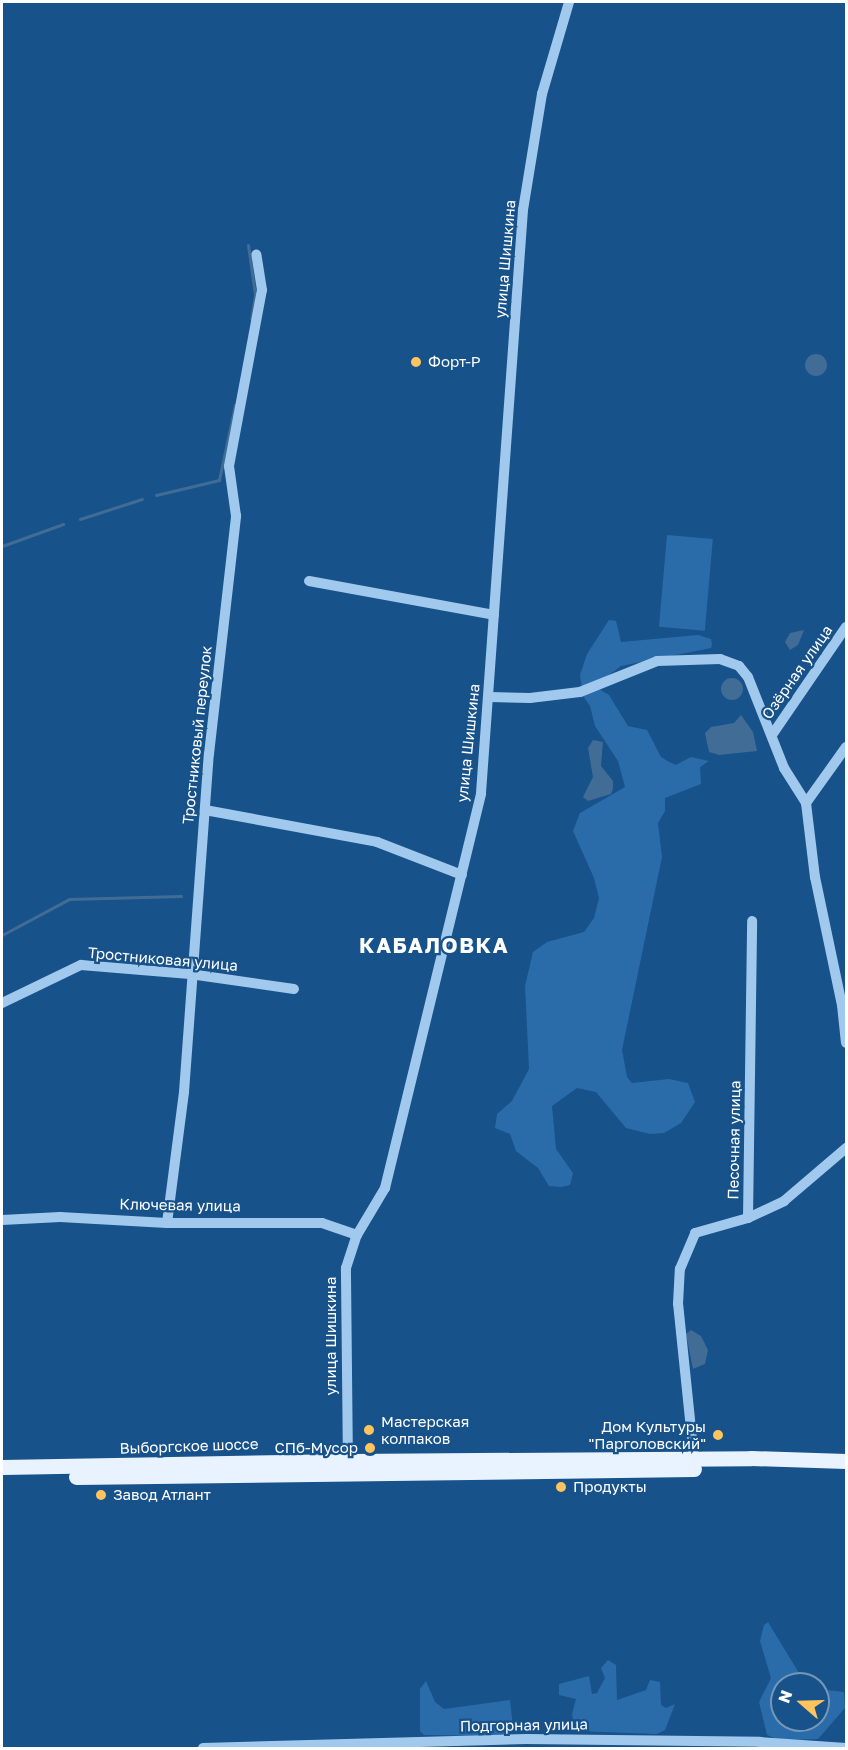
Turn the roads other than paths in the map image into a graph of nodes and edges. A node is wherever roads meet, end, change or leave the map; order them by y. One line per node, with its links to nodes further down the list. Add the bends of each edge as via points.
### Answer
1 (569, 2): 4 (street, улица Шишкина, via 542,93 523,210)
2 (256, 254): 10 (street, Тростниковый переулок, via 262,290 229,466 236,516)
3 (309, 581): 4 (street)
4 (494, 615): 6 (street, улица Шишкина)
5 (846, 627): 7 (street, Озёрная улица)
6 (489, 697): 7 (street, via 530,698 580,692 657,661 720,659 739,666 748,677); 11 (street, улица Шишкина, via 481,793)
7 (772, 735): 9 (street, via 784,768)
8 (846, 747): 9 (street)
9 (806, 803): 16 (street, via 814,877 842,1005)
10 (205, 810): 11 (street, via 377,842); 13 (street, Тростниковый переулок)
11 (462, 875): 21 (street, улица Шишкина, via 385,1188)
12 (752, 921): 18 (street, Песочная улица)
13 (190, 974): 14 (street, Тростниковая улица); 15 (street, Тростниковая улица, via 81,965); 20 (street, Тростниковый переулок, via 184,1092)
14 (294, 989)
15 (2, 1004)
16 (846, 1043)
17 (846, 1148): 18 (street, via 784,1201)
18 (748, 1218): 22 (street, Песочная улица, via 696,1233 680,1269 678,1304)
19 (2, 1220): 20 (street, Ключевая улица, via 60,1217)
20 (167, 1223): 21 (street, Ключевая улица, via 322,1223)
21 (357, 1235): 25 (street, улица Шишкина, via 346,1268 345,1291)
22 (694, 1458): 23 (main road, Выборгское шоссе); 25 (main road, Выборгское шоссе)
23 (846, 1461)
24 (2, 1467): 25 (main road, Выборгское шоссе)
25 (348, 1467): 26 (main road, Выборгское шоссе); 27 (main road, Выборгское шоссе)
26 (846, 1471)
27 (2, 1477)
28 (846, 1748): 29 (street, Подгорная улица, via 760,1742 526,1739)
29 (202, 1749)

